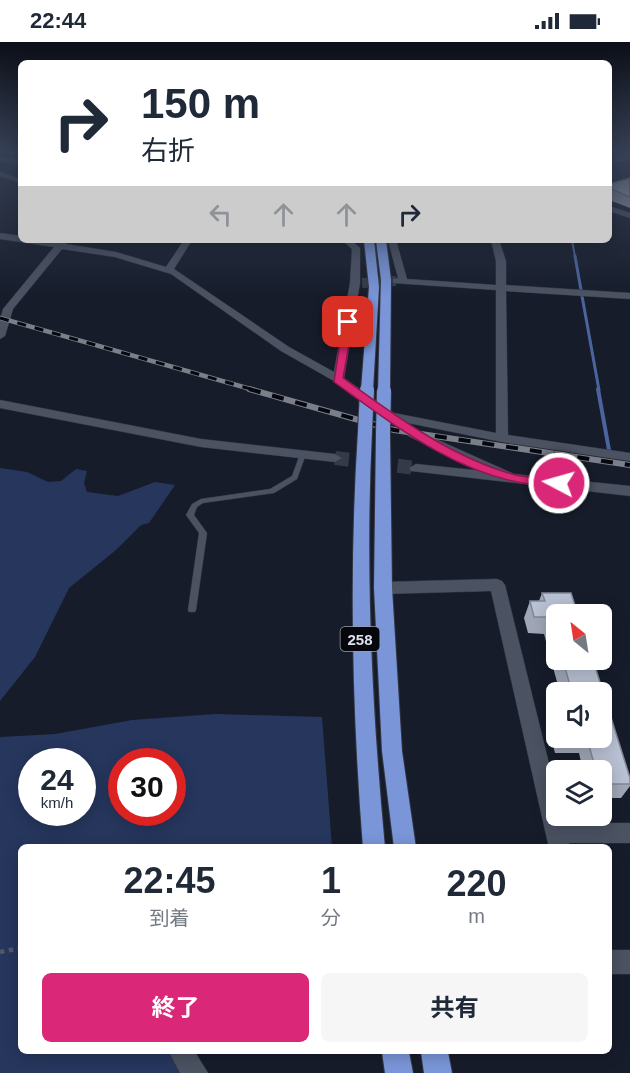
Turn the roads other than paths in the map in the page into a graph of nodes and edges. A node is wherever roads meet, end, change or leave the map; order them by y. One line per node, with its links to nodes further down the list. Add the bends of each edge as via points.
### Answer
1 (612, 209): 2 (street)
2 (630, 216)
3 (0, 236): 4 (street)
4 (18, 239)
5 (62, 243): 12 (street); 15 (street, via 8,309)
6 (186, 243): 12 (street)
7 (350, 243): 16 (street, via 357,248 358,283)
8 (369, 243): 18 (highway, 258, bridge, via 374,287 367,390)
9 (381, 243): 18 (highway, 258, bridge, via 386,280 384,391)
10 (393, 243): 13 (street, via 399,281)
11 (496, 243): 13 (street)
12 (169, 270): 16 (street, via 285,349)
13 (501, 286): 14 (street); 19 (street)
14 (630, 296)
15 (0, 336)
16 (338, 379): 18 (street)
17 (0, 404): 20 (street, via 201,443)
18 (379, 427): 19 (street); 24 (street, via 414,435); 26 (highway, 258); 30 (highway, 258, via 359,514 359,634)
19 (502, 438): 21 (street)
20 (303, 454): 22 (street); 27 (lane, via 295,477 272,491 201,501 194,506 190,515 203,533)
21 (630, 457)
22 (335, 458)
23 (416, 468): 24 (street)
24 (511, 478): 25 (street)
25 (630, 491)
26 (383, 588): 29 (street, via 496,585); 31 (highway, 258, via 392,751)
27 (192, 609)
28 (630, 833): 29 (street)
29 (559, 840)
30 (374, 844)
31 (404, 844)
32 (612, 962): 33 (street)
33 (630, 962)
34 (182, 1054): 37 (street)
35 (396, 1054): 38 (highway)
36 (435, 1054): 39 (highway)
37 (195, 1073)
38 (399, 1073)
39 (438, 1073)

